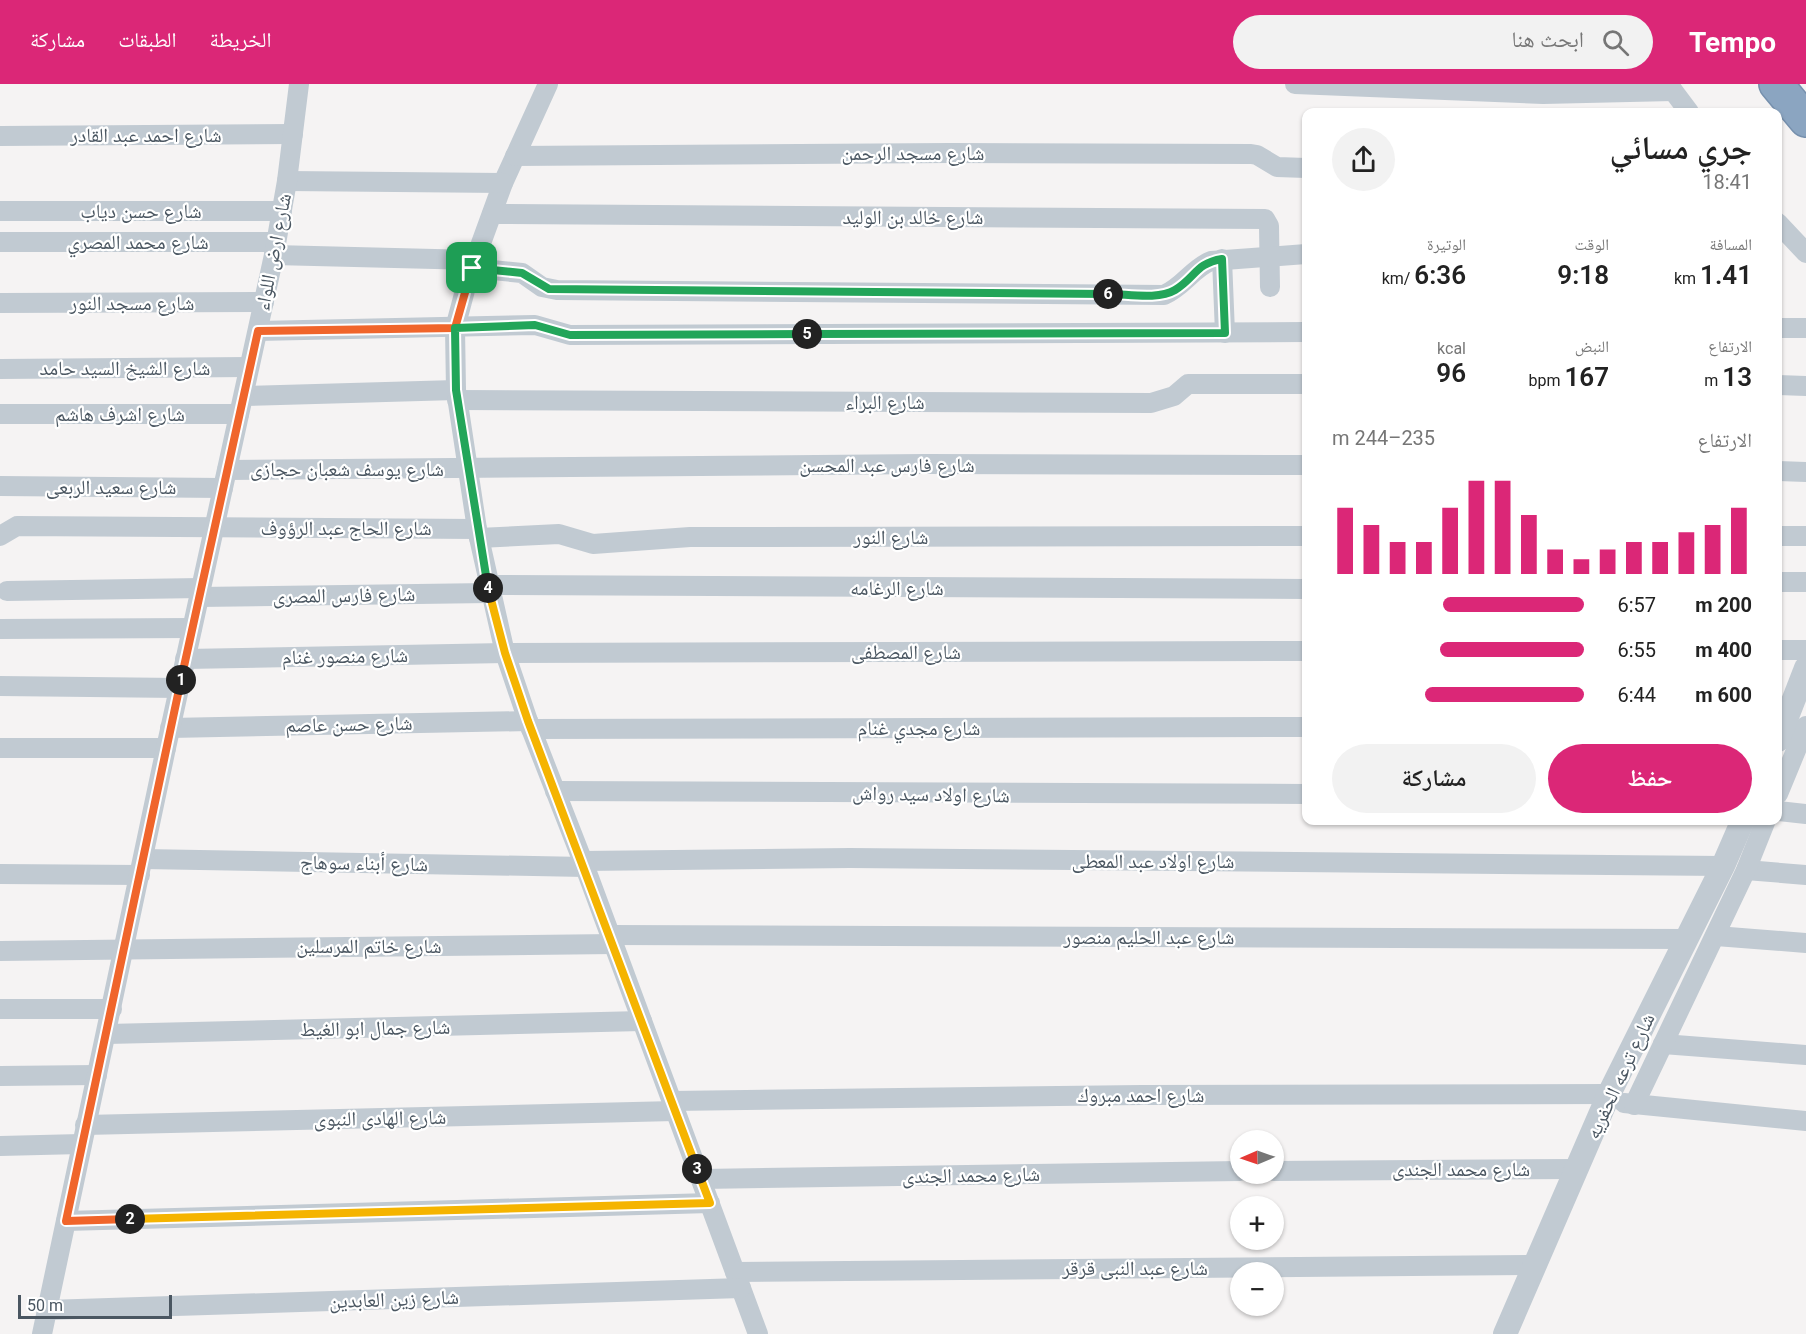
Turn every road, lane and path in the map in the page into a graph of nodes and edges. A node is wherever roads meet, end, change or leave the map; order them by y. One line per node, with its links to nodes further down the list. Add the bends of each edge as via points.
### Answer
1 (299, 84): 8 (street, شارع ارض اللواء)
2 (548, 84): 10 (street)
3 (1295, 84): 5 (street, via 1533,94)
4 (1776, 84): 7 (highway)
5 (1671, 88): 6 (street)
6 (1686, 108)
7 (1806, 120)
8 (293, 134): 9 (street, شارع احمد عبد القادر); 12 (street, شارع ارض اللواء)
9 (0, 136)
10 (515, 156): 11 (street, شارع مسجد الرحمن, via 1251,154 1277,167); 13 (street)
11 (1302, 168)
12 (287, 181): 13 (street); 15 (street, شارع ارض اللواء)
13 (503, 183): 16 (street)
14 (0, 211): 15 (street, شارع حسن دياب)
15 (282, 212): 20 (street, شارع ارض اللواء)
16 (492, 214): 22 (street, شارع خالد بن الوليد, via 1265,219); 24 (street)
17 (1782, 229): 19 (street)
18 (0, 242): 20 (street, شارع محمد المصري)
19 (1793, 247)
20 (275, 249): 24 (street, شارع محمد المصري); 26 (street, شارع ارض اللواء)
21 (1302, 254): 22 (street, شارع محمد المصري)
22 (1269, 255): 23 (street, شارع محمد المصري); 25 (street, شارع خالد بن الوليد)
23 (1222, 259): 24 (street, شارع محمد المصري, via 1201,265 1175,290 1164,295 556,290 542,287 522,273); 33 (street)
24 (473, 264): 28 (street)
25 (1270, 287)
26 (264, 302): 27 (street, شارع مسجد النور); 31 (street, شارع ارض اللواء)
27 (0, 303)
28 (455, 328): 31 (street); 33 (street, via 535,325 570,335); 39 (street)
29 (1782, 328): 30 (street)
30 (1806, 328)
31 (258, 331): 34 (street, شارع ارض اللواء)
32 (1302, 332): 33 (street)
33 (1225, 333)
34 (249, 367): 35 (street, شارع الشيخ السيد حامد); 40 (street, شارع ارض اللواء)
35 (0, 369)
36 (1302, 384): 39 (street, شارع البراء, via 1188,384 1174,396 1151,403)
37 (1782, 386): 38 (street)
38 (1806, 386)
39 (457, 395): 40 (street, شارع البراء); 43 (street)
40 (242, 405): 41 (street, شارع اشرف هاشم); 46 (street, شارع ارض اللواء)
41 (0, 414)
42 (1302, 465): 43 (street, شارع فارس عبد المحسن)
43 (468, 469): 46 (street, شارع يوسف شعبان حجازى); 49 (street)
44 (1782, 471): 45 (street)
45 (1806, 472)
46 (225, 479): 47 (street, شارع سعيد الربعى); 48 (street, شارع ارض اللواء)
47 (0, 486)
48 (214, 527): 49 (street, شارع الحاج عبد الرؤوف); 50 (street, شارع الحاج عبد الرؤوف, via 16,526); 59 (street, شارع ارض اللواء)
49 (478, 533): 51 (street, شارع النور, via 559,534 593,544 690,537); 56 (street)
50 (0, 536)
51 (1302, 536)
52 (1782, 536): 53 (street)
53 (1806, 536)
54 (1782, 582): 55 (street)
55 (1806, 582)
56 (488, 589): 57 (street, شارع الرغامه); 59 (street, شارع فارس المصرى); 65 (street)
57 (1302, 589)
58 (7, 591): 59 (street, شارع فارس المصرى)
59 (200, 593): 60 (street, شارع ارض اللواء)
60 (192, 628): 61 (street); 66 (street, شارع ارض اللواء)
61 (0, 629)
62 (1782, 650): 63 (street)
63 (1806, 650)
64 (1302, 651): 65 (street, شارع المصطفى)
65 (505, 653): 66 (street, شارع منصور غنام); 70 (street)
66 (185, 659): 69 (street, شارع ارض اللواء)
67 (1806, 668): 73 (street)
68 (0, 686): 69 (street)
69 (179, 688): 72 (street, شارع ارض اللواء)
70 (529, 725): 71 (street, شارع مجدي غنام); 72 (street, شارع حسن عاصم); 77 (street)
71 (1302, 727)
72 (170, 728): 75 (street, شارع ارض اللواء)
73 (1792, 732): 76 (street)
74 (0, 748): 75 (street)
75 (166, 748): 84 (street, شارع ارض اللواء)
76 (1782, 776)
77 (555, 791): 78 (street, شارع اولاد سيد رواش); 83 (street)
78 (1302, 795)
79 (1782, 812): 80 (street)
80 (1806, 813)
81 (1742, 825): 85 (street, شارع ترعه الحفريه)
82 (1763, 825): 85 (street, شارع ترعه الحفريه)
83 (584, 864): 84 (street, شارع أبناء سوهاج); 85 (street, شارع اولاد عبد المعطى, via 850,858); 90 (street)
84 (142, 867): 86 (street, شارع أبناء سوهاج); 92 (street, شارع ارض اللواء)
85 (1735, 868): 87 (street, شارع اولاد عبد المعطى); 88 (street, شارع ترعه الحفريه); 89 (street, شارع ترعه الحفريه)
86 (0, 874)
87 (1806, 874)
88 (1716, 936): 91 (street); 98 (street, شارع ترعه الحفريه)
89 (1687, 939): 90 (street, شارع عبد الحليم منصور); 102 (street, شارع ترعه الحفريه)
90 (612, 940): 92 (street, شارع خاتم المرسلين); 96 (street)
91 (1806, 943)
92 (125, 948): 93 (street, شارع خاتم المرسلين); 95 (street, شارع ارض اللواء)
93 (0, 951)
94 (0, 1009): 95 (street)
95 (112, 1009): 97 (street, شارع ارض اللواء)
96 (642, 1022): 97 (street, شارع جمال ابو الغيط); 104 (street)
97 (107, 1034): 100 (street, شارع ارض اللواء)
98 (1663, 1044): 99 (street); 103 (street, شارع ترعه الحفريه)
99 (1806, 1055)
100 (97, 1075): 101 (street); 106 (street, شارع ارض اللواء)
101 (0, 1076)
102 (1608, 1097): 103 (street, شارع احمد مبروك); 104 (street, شارع احمد مبروك, via 1154,1095); 109 (street, شارع ترعه الحفريه)
103 (1634, 1105): 105 (street, شارع احمد مبروك)
104 (674, 1106): 106 (street, شارع الهادى النبوى); 112 (street)
105 (1806, 1121)
106 (85, 1125): 107 (street, شارع ارض اللواء)
107 (81, 1144): 108 (street); 114 (street, شارع ارض اللواء)
108 (0, 1146)
109 (1577, 1169): 111 (street, شارع محمد الجندى); 115 (street, شارع ترعه الحفريه)
110 (1230, 1171): 112 (street, شارع محمد الجندى)
111 (1284, 1171)
112 (701, 1179): 113 (street)
113 (710, 1203): 114 (street); 116 (street)
114 (66, 1221): 117 (street, شارع ارض اللواء)
115 (1535, 1265): 116 (street, شارع عبد النبى قرقر); 120 (street, شارع ترعه الحفريه)
116 (738, 1280): 117 (street, شارع زين العابدين); 119 (street)
117 (47, 1310): 118 (street, شارع ارض اللواء)
118 (42, 1334)
119 (758, 1334)
120 (1505, 1334)

